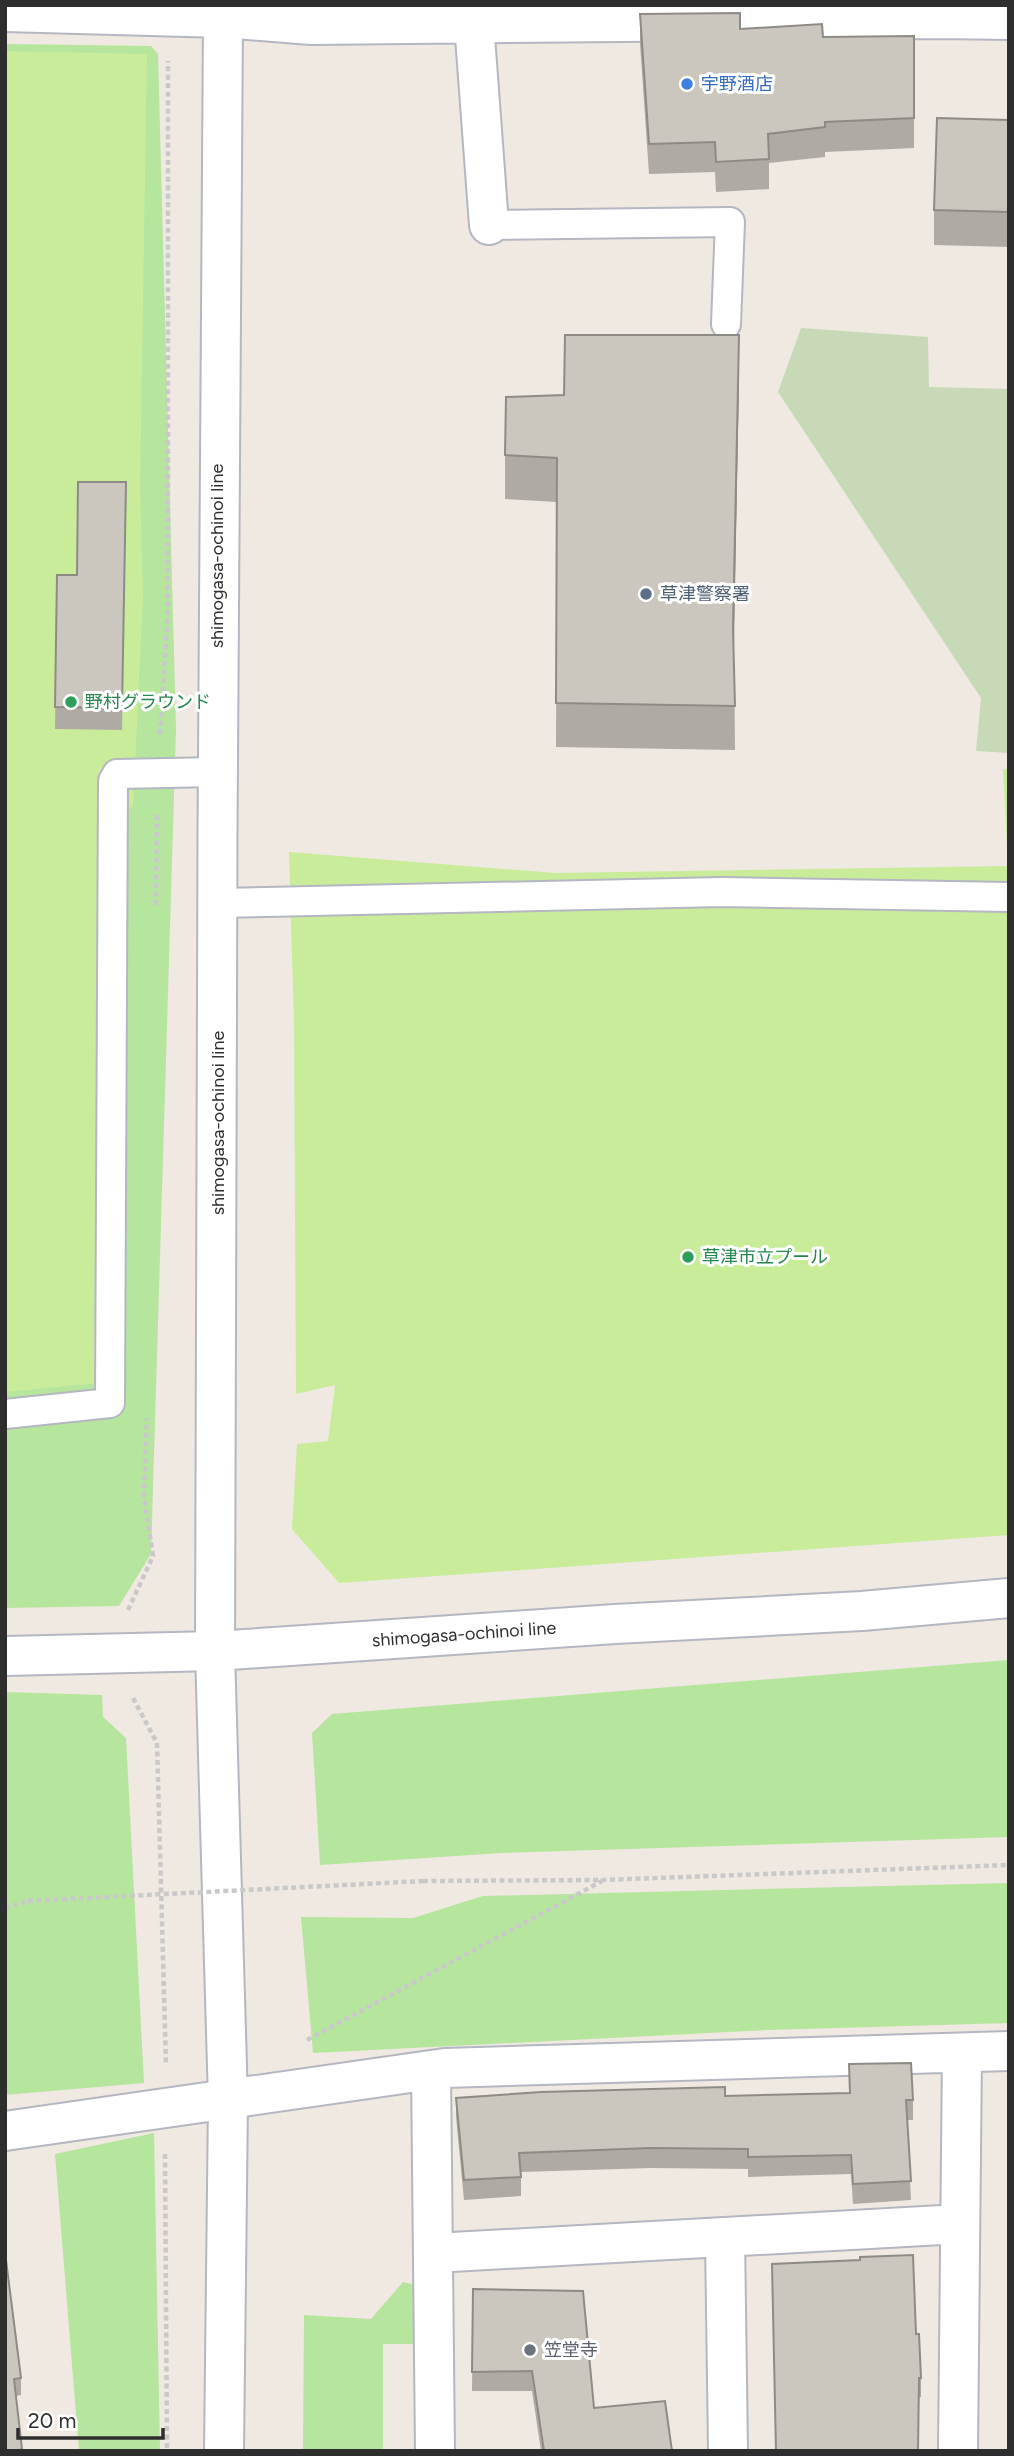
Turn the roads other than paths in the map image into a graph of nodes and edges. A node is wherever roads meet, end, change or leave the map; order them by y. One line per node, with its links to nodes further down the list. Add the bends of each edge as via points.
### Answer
1 (5, 12): 2 (street)
2 (223, 12): 4 (street, via 290,25); 8 (street, shimogasa-ochinoi line)
3 (941, 12): 4 (street); 5 (street)
4 (472, 14): 6 (street)
5 (1009, 20)
6 (489, 225): 7 (lane, via 730,222)
7 (726, 324)
8 (218, 772): 10 (street, shimogasa-ochinoi line); 11 (lane, via 117,774 113,781 110,1403)
9 (1009, 897): 10 (lane, via 722,892)
10 (218, 904): 13 (street, shimogasa-ochinoi line)
11 (5, 1414)
12 (1009, 1598): 13 (street, shimogasa-ochinoi line)
13 (215, 1651): 14 (street); 18 (street)
14 (5, 1656)
15 (1009, 2051): 16 (street)
16 (962, 2053): 17 (street); 20 (street)
17 (431, 2070): 18 (street); 22 (street)
18 (228, 2101): 19 (street); 23 (street)
19 (5, 2131)
20 (960, 2224): 21 (street); 26 (street)
21 (725, 2237): 22 (street); 25 (street)
22 (434, 2253): 24 (street)
23 (223, 2451)
24 (435, 2451)
25 (728, 2451)
26 (958, 2451)

